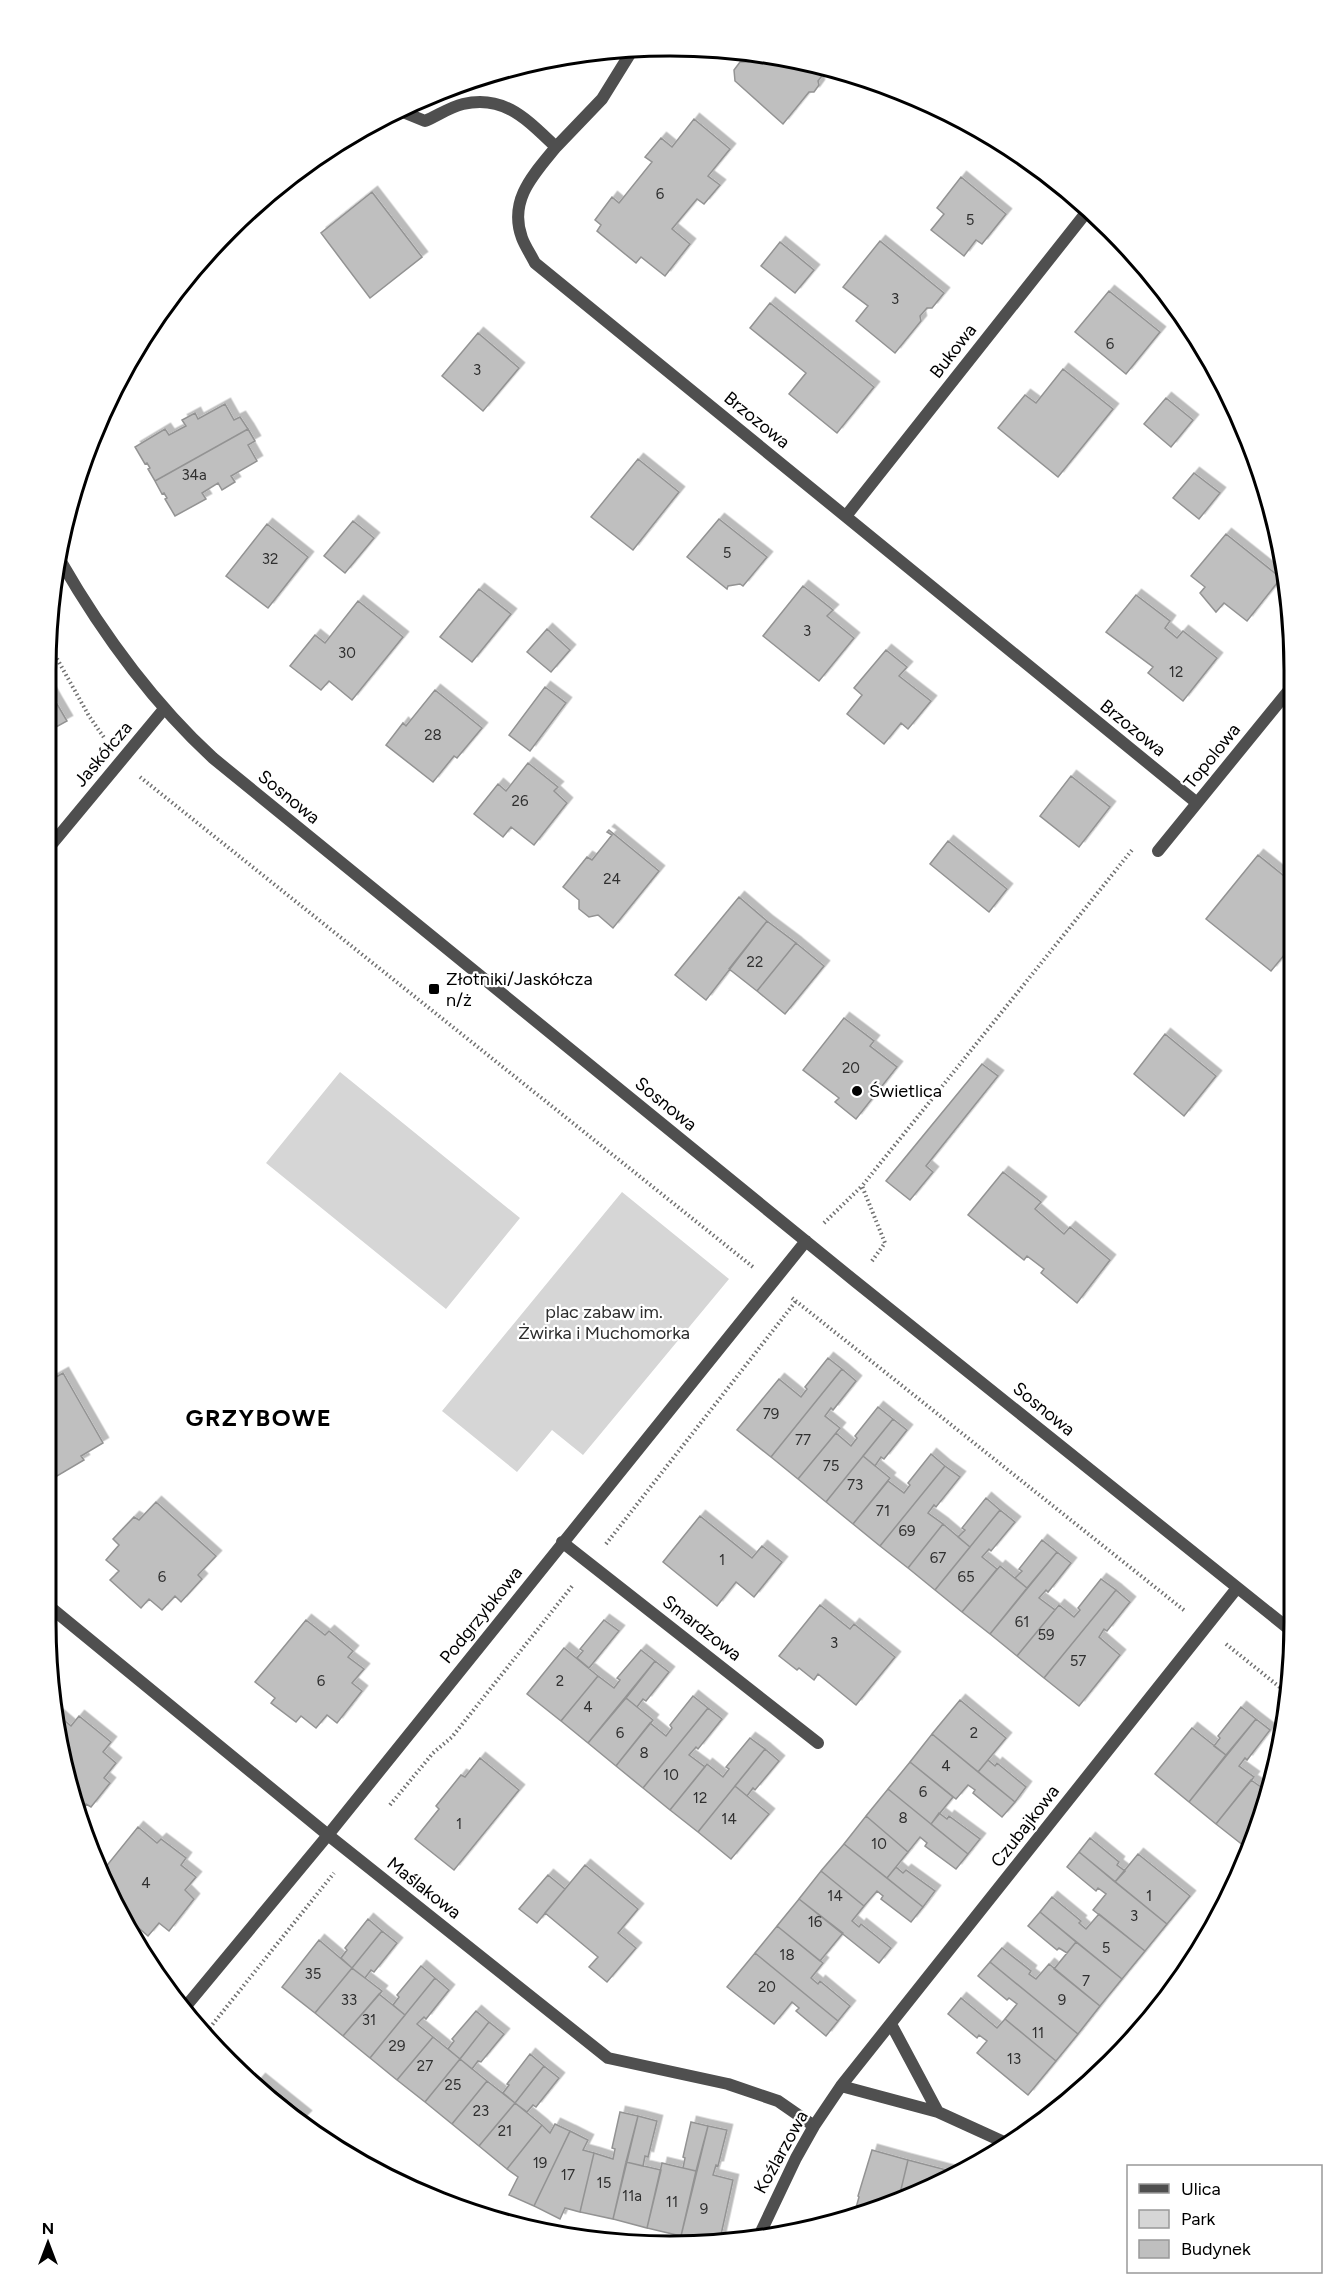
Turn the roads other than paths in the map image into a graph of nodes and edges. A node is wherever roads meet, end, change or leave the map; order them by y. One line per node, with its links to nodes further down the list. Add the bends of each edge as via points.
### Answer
1 (628, 57): 3 (street, Brzozowa, via 602,99)
2 (408, 114): 3 (street, via 424,121 462,104 489,101 519,113)
3 (556, 147): 5 (street, Brzozowa, via 529,180 518,206 521,237 535,263)
4 (1084, 216): 5 (street, Bukowa)
5 (846, 516): 9 (street, Brzozowa)
6 (64, 567): 8 (street, Sosnowa, via 108,639)
7 (1284, 696): 9 (street, Topolowa)
8 (164, 709): 10 (street, Jaskółcza); 12 (street, Sosnowa, via 213,758)
9 (1197, 803): 11 (street, Topolowa)
10 (56, 839)
11 (1158, 851)
12 (806, 1241): 13 (street, Podgrzybkowa); 14 (street, Sosnowa)
13 (562, 1542): 17 (street, Smardzowa); 18 (street, Podgrzybkowa)
14 (1238, 1588): 16 (street, Sosnowa); 20 (street, Czubajkowa)
15 (56, 1612): 18 (street, Maślakowa)
16 (1284, 1625)
17 (818, 1743)
18 (328, 1835): 19 (street, Podgrzybkowa); 23 (street, Maślakowa, via 608,2058 728,2084 778,2101)
19 (189, 2003)
20 (891, 2024): 21 (street, Czubajkowa); 22 (street)
21 (841, 2086): 22 (street); 23 (street, Koźlarzowa)
22 (938, 2112): 24 (street)
23 (814, 2126): 25 (street, Koźlarzowa)
24 (999, 2140)
25 (763, 2228)

